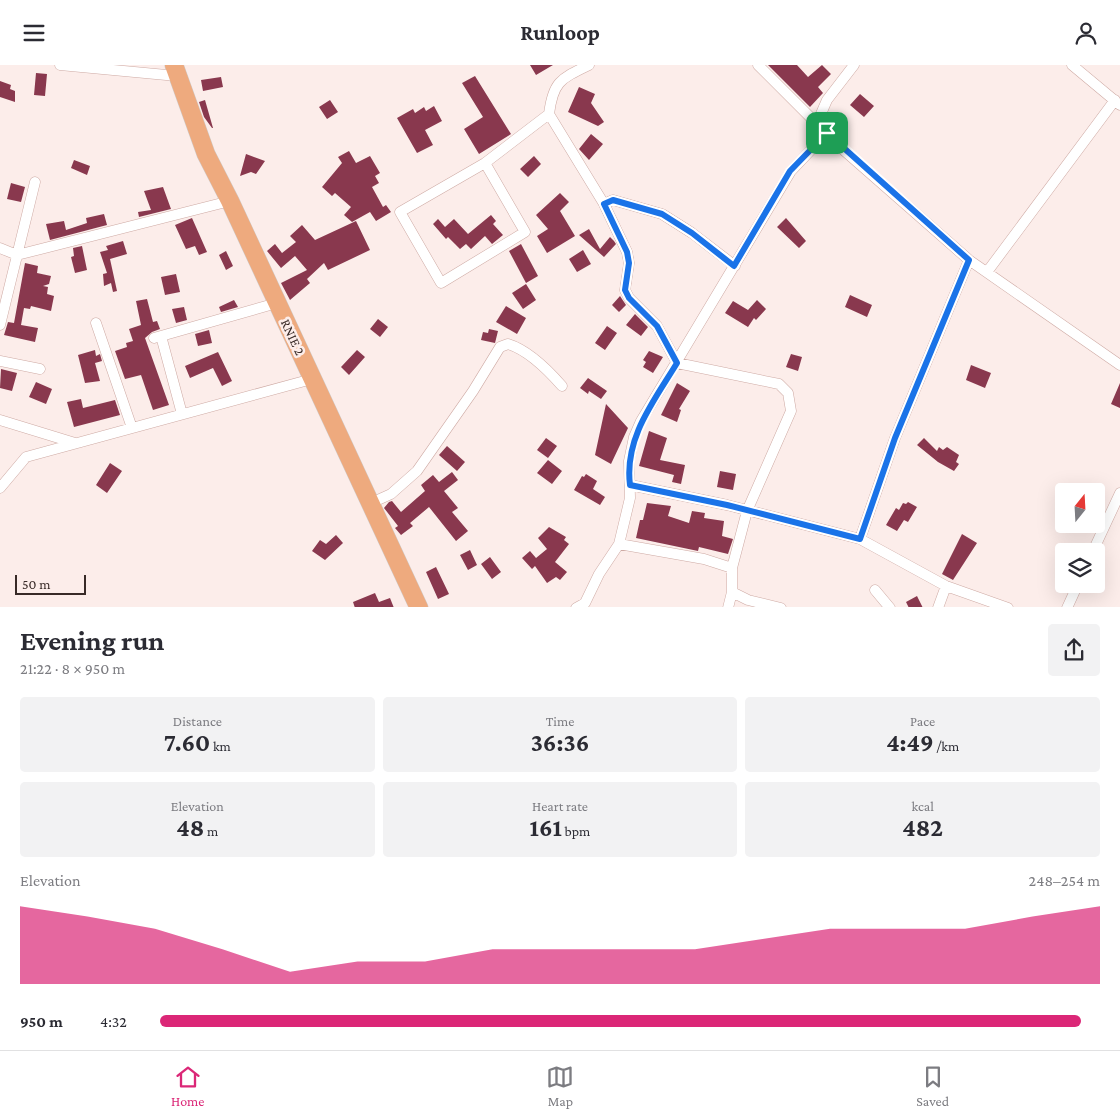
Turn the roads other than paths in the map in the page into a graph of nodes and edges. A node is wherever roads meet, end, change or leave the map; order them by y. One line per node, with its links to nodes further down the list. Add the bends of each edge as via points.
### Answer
1 (60, 65): 6 (street)
2 (589, 65): 8 (street, via 562,79 552,91)
3 (758, 65): 9 (street)
4 (854, 65): 9 (street, via 827,100)
5 (1072, 65): 7 (street)
6 (176, 68): 13 (highway, RNIE 2 / RNIE 2, via 206,154)
7 (1117, 102): 19 (street)
8 (549, 114): 11 (street); 14 (street)
9 (817, 123): 10 (street)
10 (827, 133): 17 (street); 18 (street, via 790,171)
11 (485, 163): 11 (street, via 525,232 442,283 400,212)
12 (35, 182): 16 (street)
13 (230, 201): 16 (street); 20 (highway, RNIE 2 / RNIE 2)
14 (604, 204): 18 (street, via 613,200 662,214); 24 (street, via 627,252 629,263 625,290 657,326)
15 (0, 248): 16 (street)
16 (18, 255): 22 (street)
17 (969, 260): 19 (street); 38 (street, via 895,438)
18 (734, 266): 24 (street)
19 (986, 272): 25 (street)
20 (277, 303): 27 (highway, RNIE 2 / RNIE 2); 29 (street, via 158,337)
21 (96, 323): 31 (street)
22 (0, 325)
23 (0, 361): 26 (street)
24 (677, 363): 33 (street, via 634,437 629,461); 37 (street, via 779,384 788,393 790,411)
25 (1120, 365)
26 (40, 369)
27 (312, 379): 29 (street); 36 (highway, RNIE 2 / RNIE 2)
28 (562, 387): 36 (street, via 550,372 516,347 508,344 500,347 417,471 391,494)
29 (182, 414): 31 (street)
30 (0, 420): 32 (street)
31 (132, 428): 32 (street)
32 (76, 443): 34 (street, via 26,457)
33 (630, 485): 37 (street); 40 (street)
34 (0, 488)
35 (1120, 493): 39 (street)
36 (371, 503): 46 (highway, RNIE 2 / RNIE 2)
37 (747, 511): 38 (street); 41 (street)
38 (860, 539): 42 (street)
39 (1097, 543)
40 (620, 544): 41 (street); 47 (street, via 599,574 585,603)
41 (732, 567): 44 (street)
42 (946, 586): 51 (street); 52 (street)
43 (875, 591): 50 (street)
44 (732, 592): 48 (street); 49 (street, via 748,600)
45 (1074, 593): 53 (street)
46 (419, 607)
47 (576, 607)
48 (728, 607)
49 (781, 607)
50 (890, 607)
51 (938, 607)
52 (1008, 607)
53 (1067, 607)

